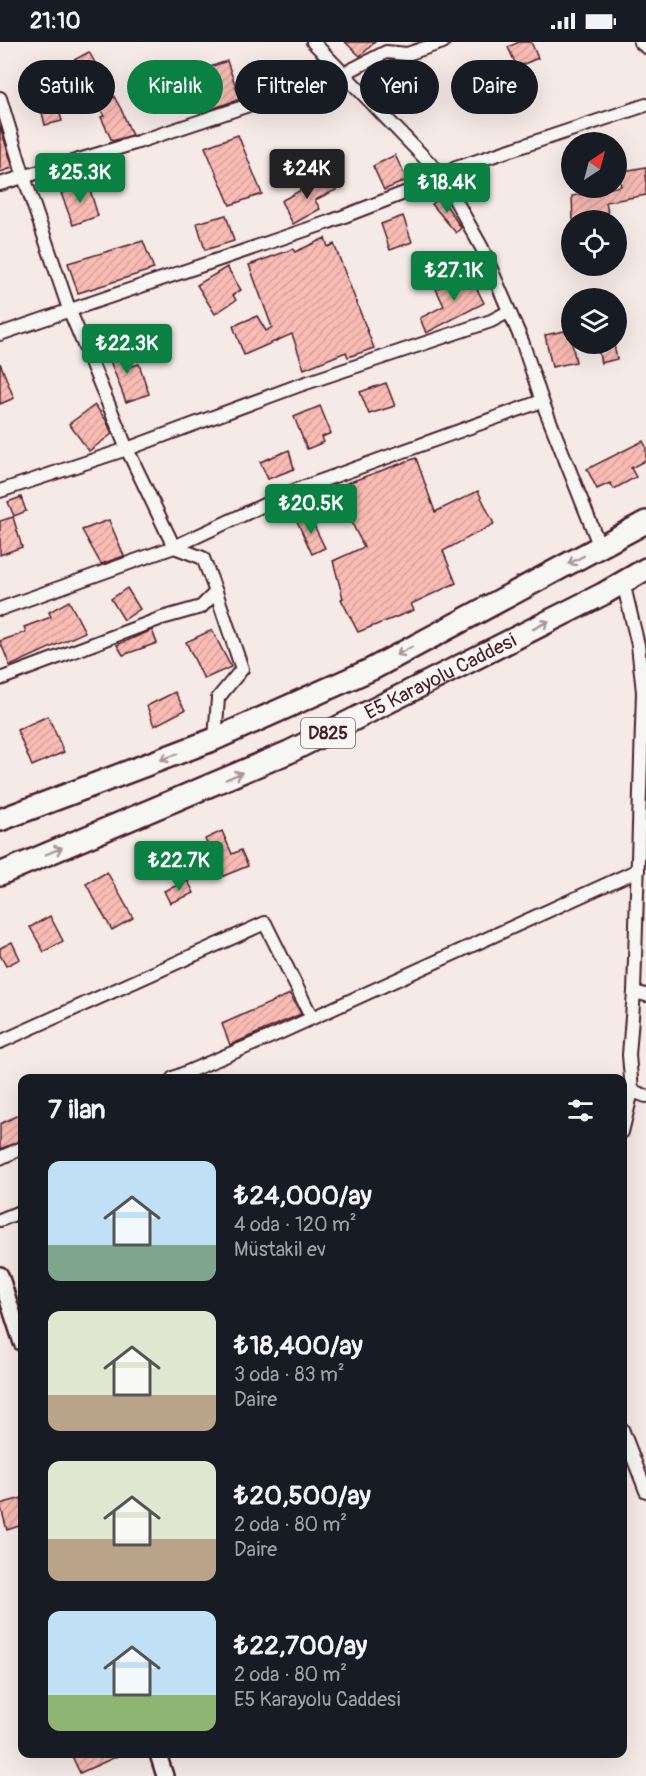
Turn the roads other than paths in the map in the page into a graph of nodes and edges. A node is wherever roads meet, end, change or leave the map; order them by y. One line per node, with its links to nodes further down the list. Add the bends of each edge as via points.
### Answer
1 (314, 42): 6 (street)
2 (443, 42): 4 (street, via 407,54)
3 (640, 42): 5 (street)
4 (388, 47): 7 (street)
5 (646, 47)
6 (332, 60)
7 (348, 71)
8 (348, 76): 12 (street)
9 (0, 98): 13 (street)
10 (646, 105): 12 (street)
11 (235, 109): 13 (street)
12 (442, 176): 15 (street, via 329,222); 16 (street, via 482,248)
13 (24, 177): 14 (street); 15 (street)
14 (0, 184)
15 (69, 309): 17 (street); 19 (street)
16 (508, 312): 18 (street); 19 (street)
17 (0, 334)
18 (542, 401): 22 (street, via 296,490); 23 (street)
19 (127, 449): 20 (street); 22 (street)
20 (0, 491)
21 (646, 522): 23 (highway, E5 Karayolu Caddesi / D825)
22 (174, 547): 26 (street, via 202,558); 27 (street)
23 (600, 547): 30 (highway, E5 Karayolu Caddesi / D825, one-way to 30, via 372,669)
24 (646, 569): 25 (highway, E5 Karayolu Caddesi / D825)
25 (623, 582): 29 (street); 33 (highway, E5 Karayolu Caddesi / D825, one-way to 25, via 289,752)
26 (216, 592): 28 (street, via 201,607); 30 (street, via 242,669 218,699)
27 (0, 609)
28 (0, 679)
29 (645, 692): 32 (street)
30 (215, 740): 31 (highway, E5 Karayolu Caddesi / D825, one-way to 31)
31 (0, 820)
32 (638, 870): 34 (street); 35 (street)
33 (0, 874)
34 (640, 994): 38 (street, via 629,1055)
35 (312, 1018): 36 (street, via 265,922); 37 (street)
36 (0, 1042)
37 (182, 1074)
38 (632, 1091): 39 (street); 40 (street)
39 (646, 1096)
40 (627, 1112)
41 (18, 1150): 42 (street)
42 (0, 1158)
43 (18, 1212): 44 (street)
44 (0, 1220)
45 (0, 1275): 46 (street)
46 (18, 1331)
47 (627, 1441): 48 (street)
48 (646, 1491)
49 (159, 1758): 50 (street)
50 (165, 1776)

